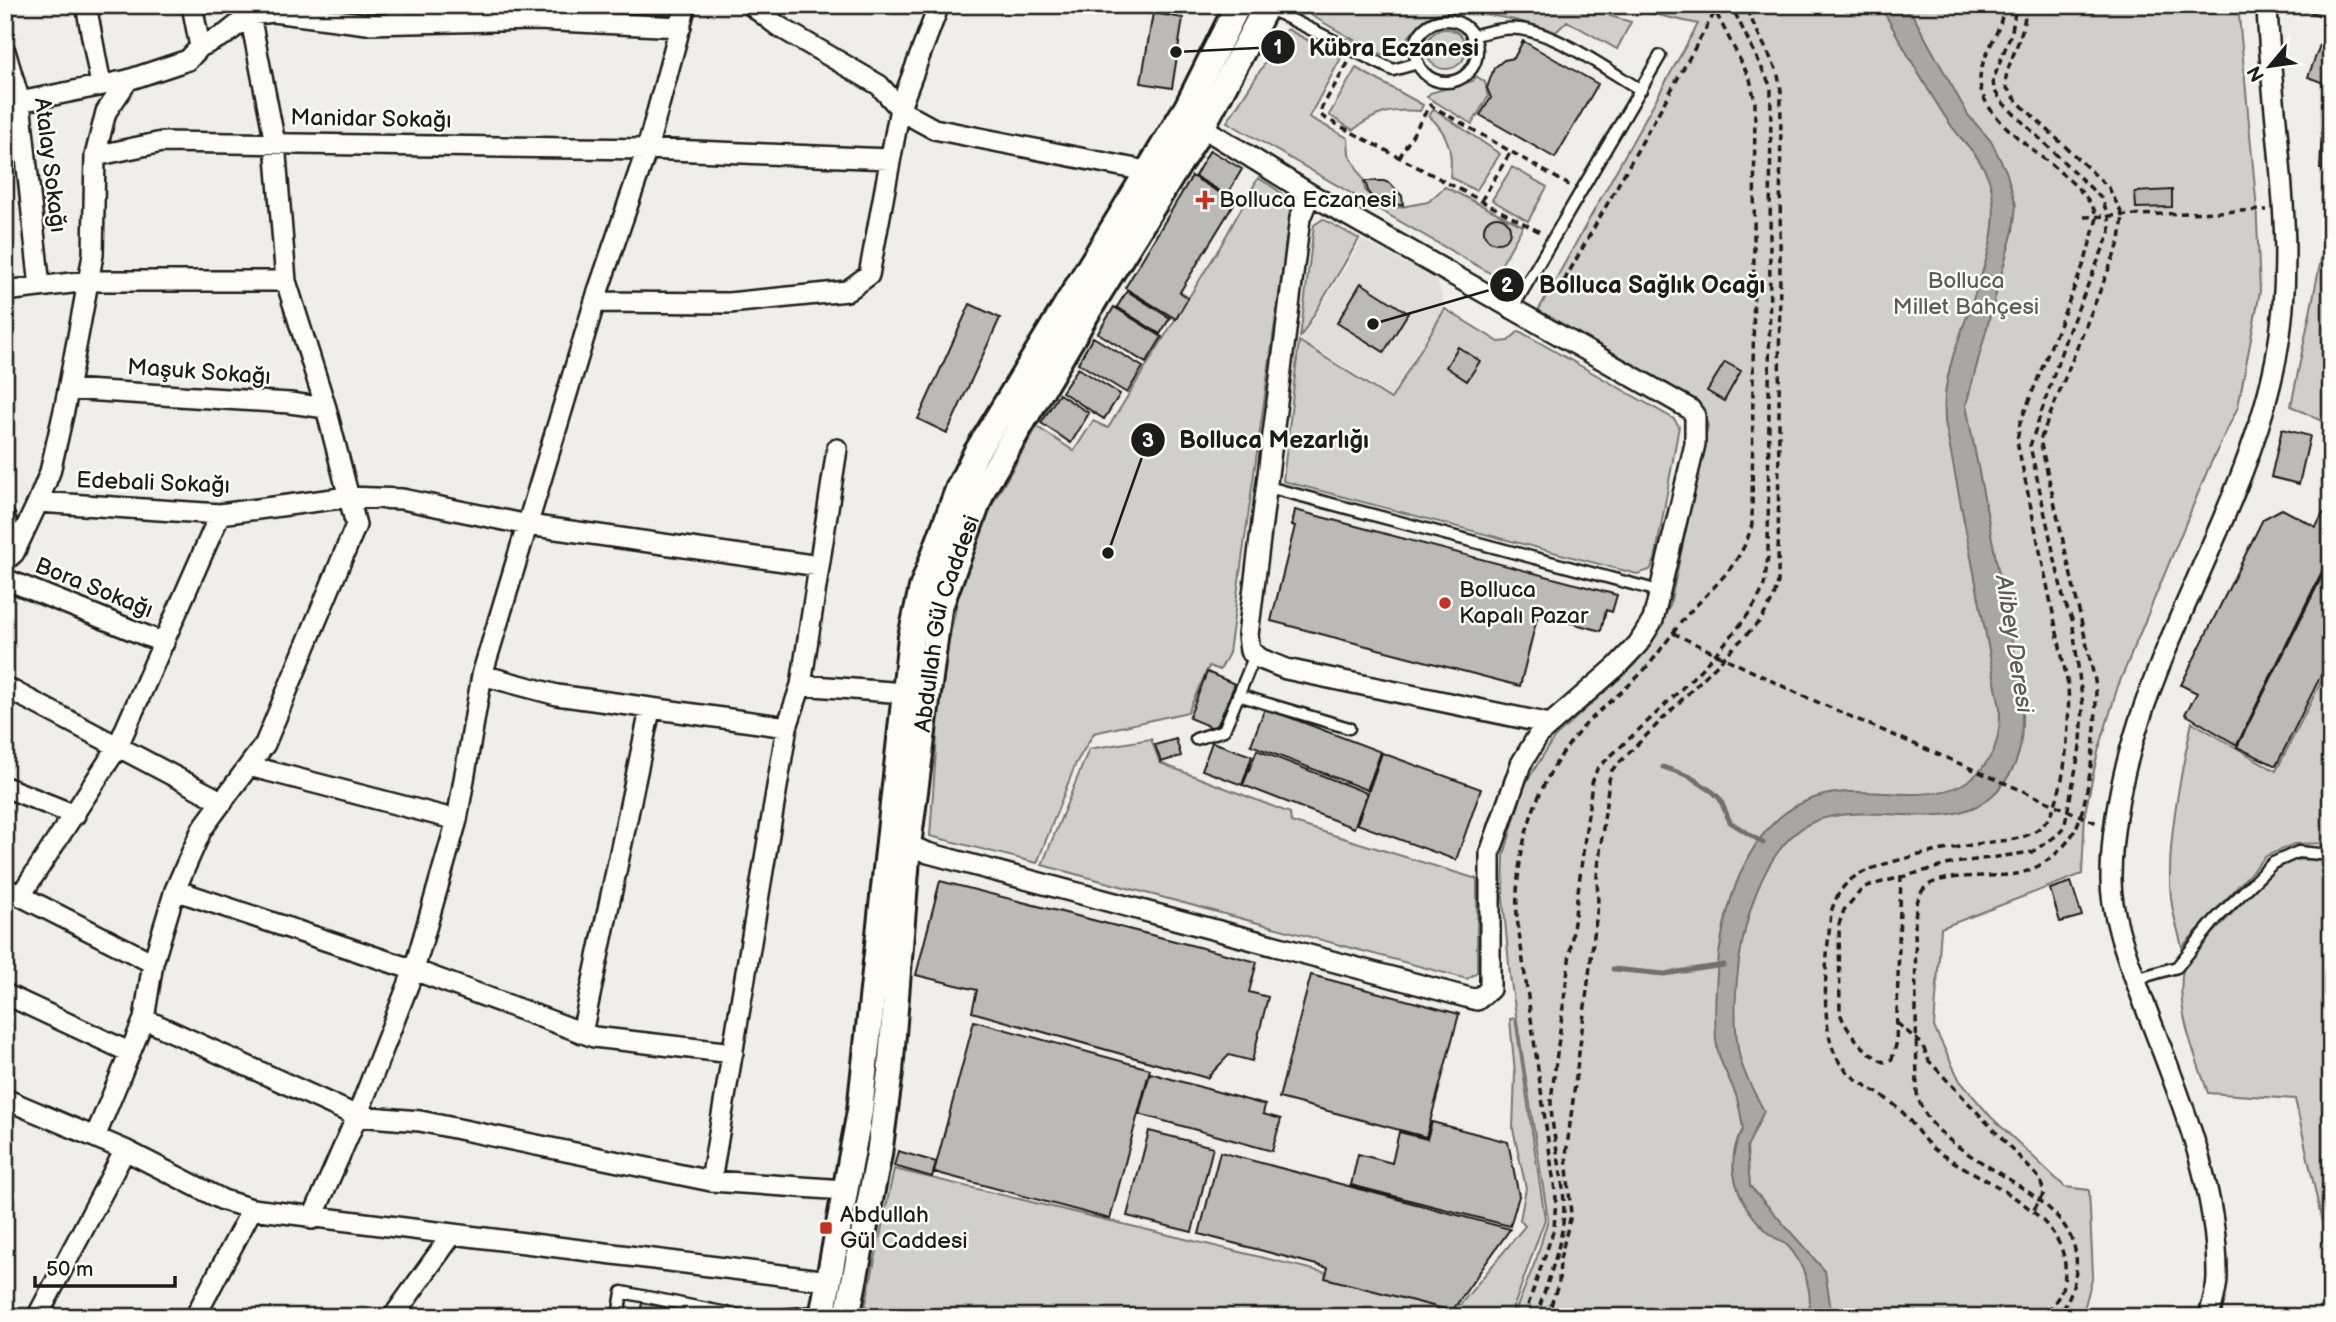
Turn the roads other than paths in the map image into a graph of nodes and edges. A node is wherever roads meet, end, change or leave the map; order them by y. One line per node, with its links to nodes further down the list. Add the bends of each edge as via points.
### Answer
1 (86, 5): 20 (street)
2 (192, 5): 15 (street)
3 (687, 5): 13 (street)
4 (751, 5): 23 (street, via 879,85)
5 (939, 5): 23 (street)
6 (1238, 5): 29 (street, Abdullah Gül Caddesi, via 1187,107)
7 (2267, 5): 74 (street, via 2282,209 2283,300 2276,358 2235,491 2200,567 2123,772 2111,879 2120,930)
8 (1267, 6): 18 (lane, via 1393,70); 24 (street, Abdullah Gül Caddesi)
9 (274, 8): 11 (street, via 368,24); 12 (street)
10 (538, 13): 11 (street); 13 (street)
11 (397, 14)
12 (250, 15): 15 (street); 25 (street)
13 (681, 27): 26 (street)
14 (1472, 36): 18 (lane, via 1453,21 1433,23 1415,47); 18 (lane, via 1477,51 1464,77 1435,80); 21 (lane, via 1508,29 1535,33)
15 (200, 47): 19 (street, via 188,60)
16 (5, 51): 22 (street, Atalay Sokağı)
17 (1660, 56): 21 (lane)
18 (1418, 63)
19 (128, 80): 20 (street); 27 (street, via 106,112)
20 (102, 85): 22 (street)
21 (1641, 90): 36 (lane)
22 (13, 104): 33 (street, Atalay Sokağı)
23 (900, 108): 28 (street); 29 (street, via 934,128)
24 (1202, 127): 30 (street); 68 (street, Abdullah Gül Caddesi, via 983,489 939,609)
25 (275, 142): 26 (street, Manidar Sokağı); 27 (street, Manidar Sokağı, via 162,142); 32 (street)
26 (647, 149): 28 (street, Manidar Sokağı); 35 (street)
27 (95, 156): 31 (street, via 93,255)
28 (890, 159): 35 (street, via 869,275 847,291 729,303)
29 (1146, 171): 55 (street, Abdullah Gül Caddesi, via 1011,391 959,487 922,588)
30 (1310, 194): 36 (street); 40 (street, via 1300,218)
31 (88, 281): 32 (street); 33 (street); 37 (street)
32 (286, 281): 38 (street)
33 (40, 287): 34 (street)
34 (5, 291)
35 (595, 302): 45 (street)
36 (1512, 309): 49 (street, via 1684,405 1695,416 1695,444)
37 (68, 389): 38 (street, Maşuk Sokağı); 42 (street, via 50,472)
38 (326, 408): 41 (street)
39 (837, 449): 47 (street)
40 (1268, 487): 49 (lane); 51 (street, via 1248,635)
41 (348, 497): 43 (street, Edebali Sokağı); 45 (street, Edebali Sokağı, via 402,499); 63 (street, via 356,525 265,744)
42 (38, 502): 43 (street, Edebali Sokağı); 46 (street)
43 (220, 513): 50 (street)
44 (5, 518): 46 (street)
45 (527, 525): 47 (street, Edebali Sokağı); 52 (street)
46 (9, 557)
47 (819, 566): 53 (street)
48 (5, 579): 50 (street, Bora Sokağı)
49 (1659, 591): 58 (street, via 1653,620 1638,644)
50 (164, 643): 62 (street)
51 (1255, 655): 56 (lane); 58 (street, via 1286,669)
52 (482, 676): 57 (street, via 557,695); 67 (street)
53 (801, 685): 55 (street); 59 (street)
54 (5, 687): 62 (street)
55 (904, 694): 85 (street, Abdullah Gül Caddesi, via 860,1111)
56 (1238, 695): 60 (lane); 61 (lane, via 1224,730)
57 (650, 710): 59 (street); 77 (street)
58 (1550, 724): 68 (street, via 1521,764 1490,853 1490,989 1477,1000)
59 (787, 727): 79 (street)
60 (1349, 728)
61 (1196, 739)
62 (117, 748): 65 (street); 66 (street)
63 (249, 766): 65 (street); 67 (street)
64 (5, 787): 66 (street)
65 (223, 802): 70 (street, via 202,829)
66 (75, 815): 71 (street)
67 (457, 820): 73 (street)
68 (908, 845): 89 (street, Abdullah Gül Caddesi, via 879,1154)
69 (2331, 855): 74 (lane, via 2298,852 2273,863 2177,967)
70 (175, 890): 72 (street); 73 (street)
71 (13, 892): 72 (street)
72 (153, 963): 76 (street)
73 (414, 970): 77 (street); 81 (street)
74 (2136, 979): 97 (street, via 2191,1130 2204,1182 2217,1280)
75 (5, 994): 78 (street)
76 (144, 1019): 78 (street); 81 (street)
77 (582, 1033): 79 (street)
78 (129, 1052): 82 (street)
79 (733, 1053): 84 (street)
80 (5, 1099): 82 (street)
81 (357, 1116): 84 (street, via 420,1121); 87 (street)
82 (95, 1137): 83 (street)
83 (125, 1150): 86 (street, via 223,1200); 91 (street)
84 (711, 1181): 85 (street)
85 (845, 1190): 89 (street, Abdullah Gül Caddesi)
86 (252, 1209): 87 (street); 92 (street)
87 (312, 1219): 88 (street)
88 (451, 1236): 89 (street); 93 (street)
89 (841, 1283): 90 (street, Abdullah Gül Caddesi)
90 (831, 1315): 96 (lane)
91 (37, 1317)
92 (195, 1317)
93 (393, 1317)
94 (618, 1317): 95 (lane, via 622,1292)
95 (747, 1317)
96 (764, 1317)
97 (2209, 1317)

